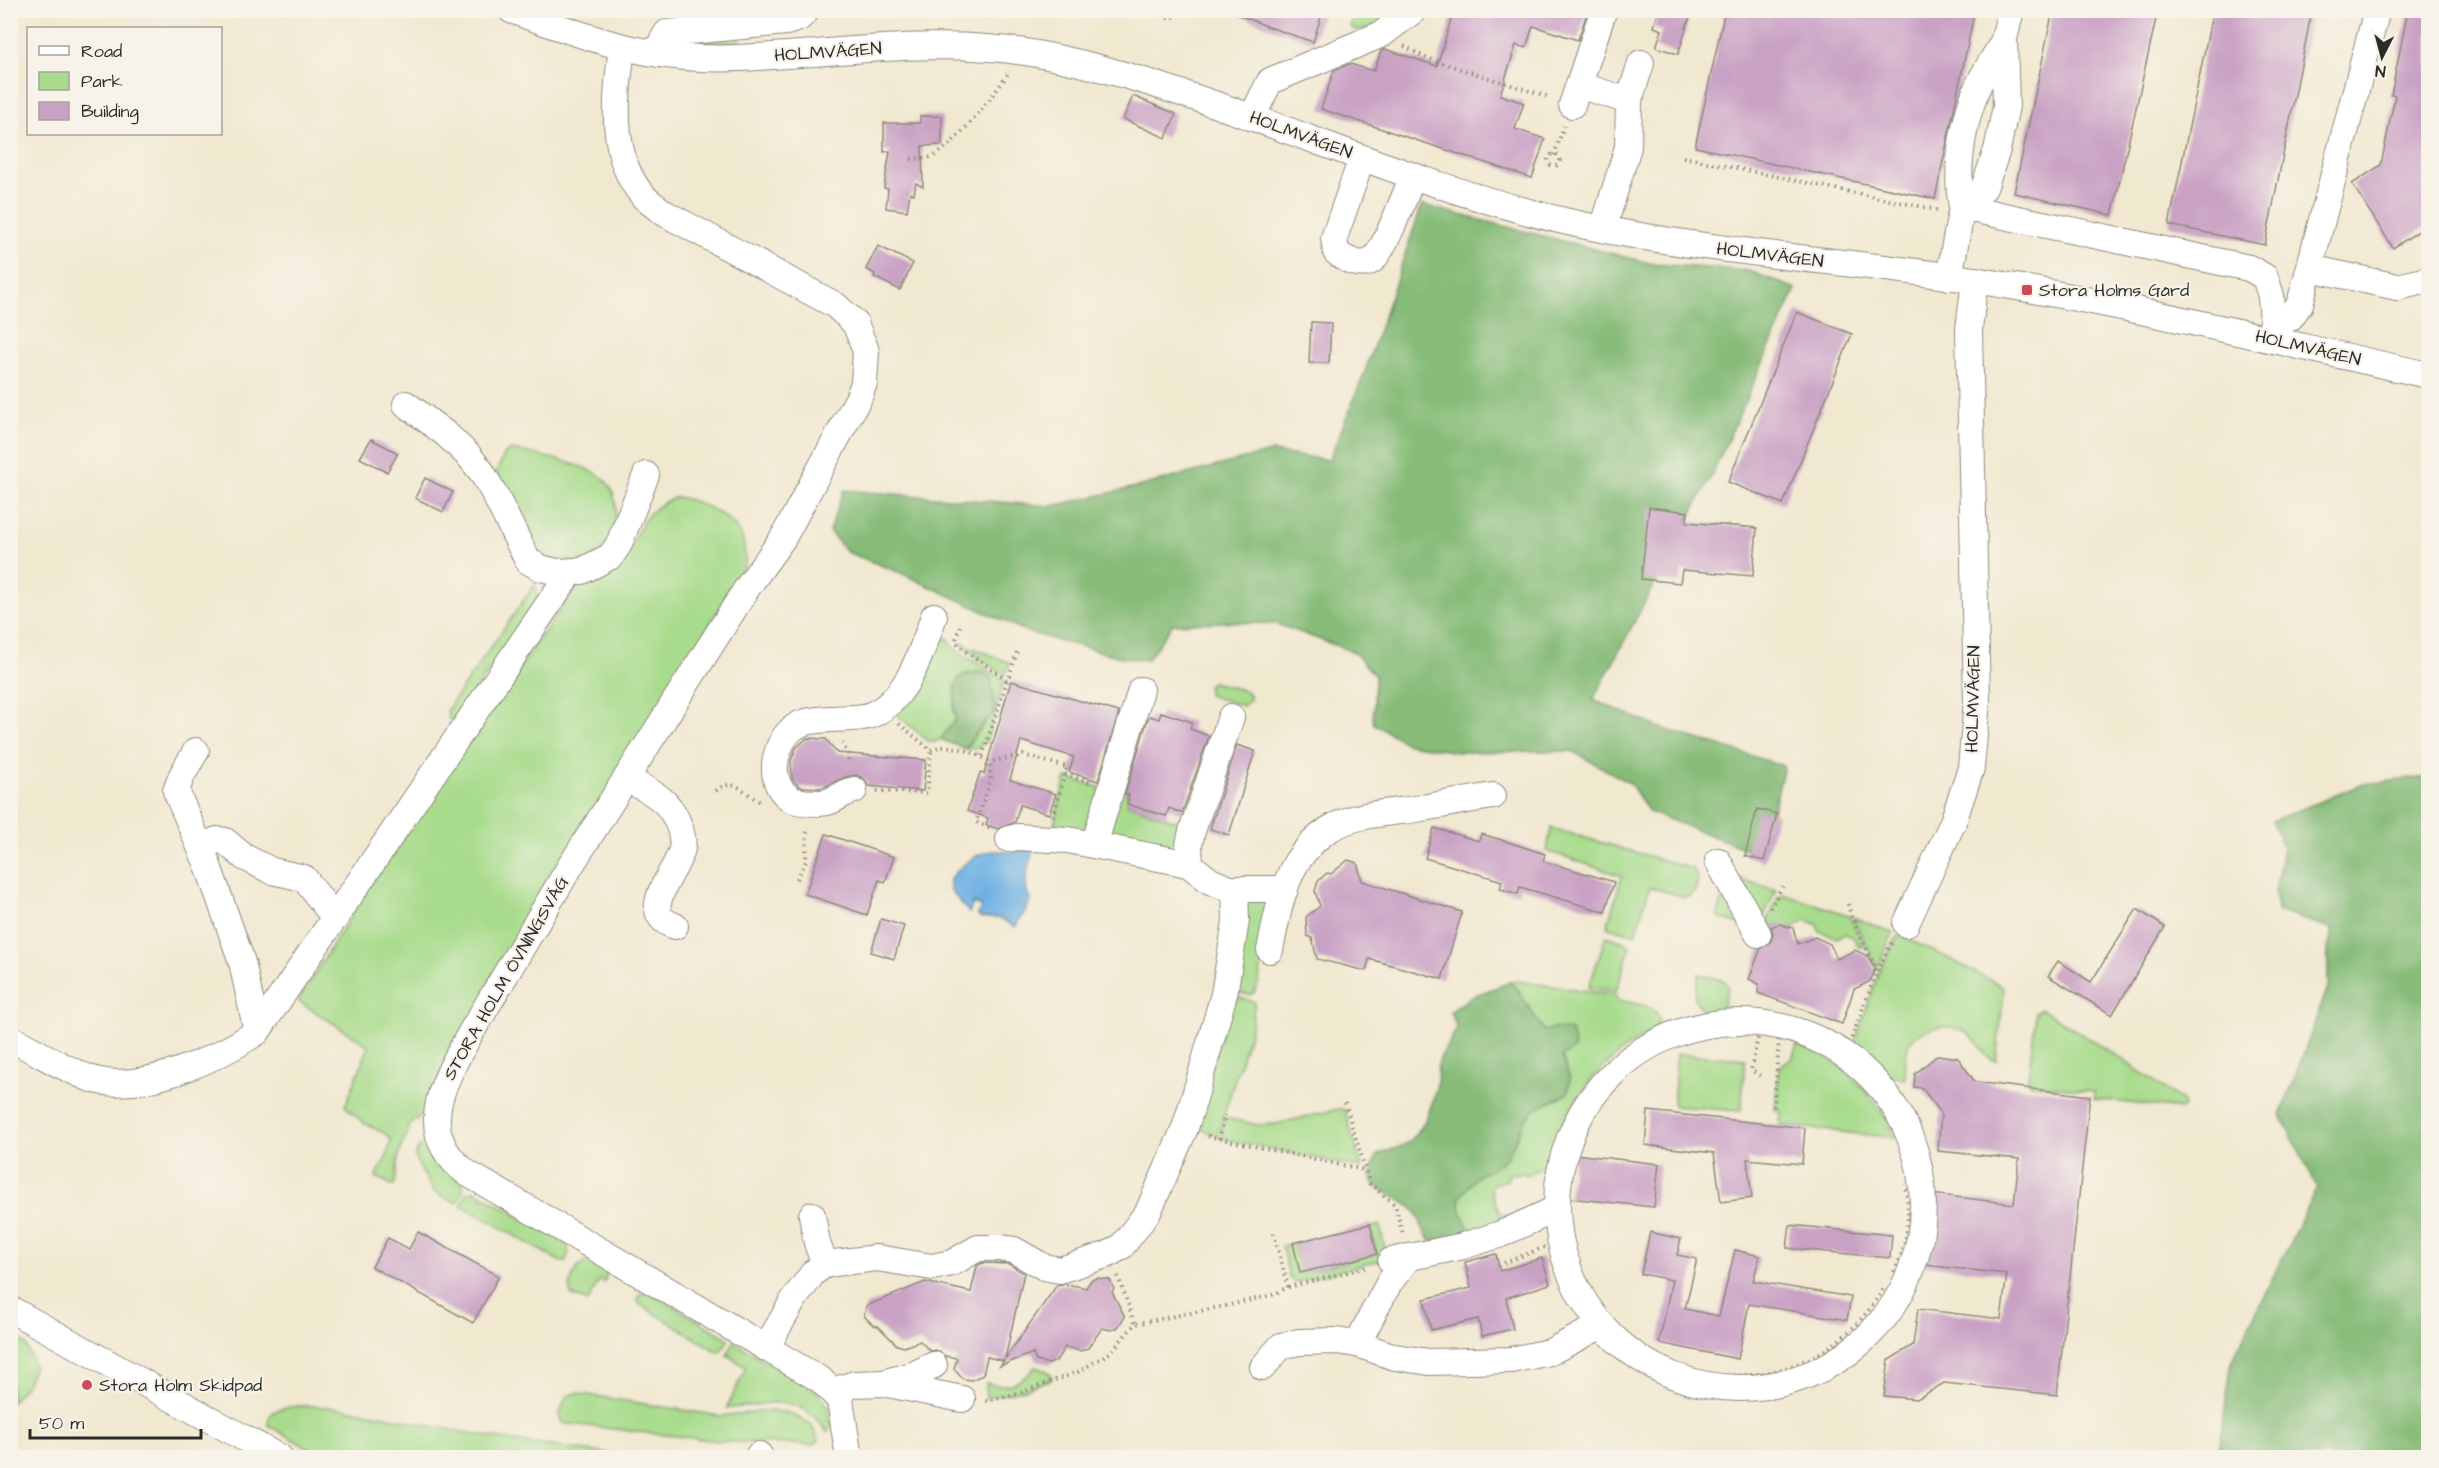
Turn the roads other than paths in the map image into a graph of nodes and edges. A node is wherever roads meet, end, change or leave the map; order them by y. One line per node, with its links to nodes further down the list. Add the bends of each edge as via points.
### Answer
1 (512, 10): 8 (street, HOLMVÄGEN)
2 (807, 10): 9 (street, via 786,22 667,33)
3 (1414, 10): 12 (street, via 1382,34 1270,81)
4 (2011, 10): 7 (street)
5 (2377, 10): 17 (street)
6 (1603, 12): 11 (street, via 1575,95)
7 (2004, 39): 15 (street, via 1974,94 1958,185); 15 (street, via 2006,106 1997,150 1983,188)
8 (622, 47): 9 (street, HOLMVÄGEN); 30 (street, STORA HOLM ÖVNINGSVÄG, via 617,127 631,179 645,198 701,234 835,305 855,323 866,351 859,398 831,453 783,538)
9 (659, 54): 12 (street, HOLMVÄGEN, via 719,59 944,46 1013,51 1069,60 1138,79)
10 (1641, 63): 11 (street)
11 (1629, 101): 16 (street, via 1628,147)
12 (1252, 117): 13 (street, HOLMVÄGEN)
13 (1362, 158): 14 (street, HOLMVÄGEN); 14 (street, via 1334,238 1336,252 1360,264 1371,261 1380,251)
14 (1413, 176): 16 (street, HOLMVÄGEN, via 1524,211)
15 (1962, 211): 18 (street); 21 (street, via 2249,268 2265,278 2271,297)
16 (1603, 229): 18 (street, HOLMVÄGEN, via 1721,249)
17 (2310, 268): 20 (street, via 2397,287); 21 (street, via 2300,304 2290,318)
18 (1949, 277): 19 (street, HOLMVÄGEN)
19 (1975, 280): 21 (street, HOLMVÄGEN); 42 (street, HOLMVÄGEN, via 1969,329 1977,700 1971,768 1953,822)
20 (2428, 280)
21 (2272, 331): 22 (street, HOLMVÄGEN)
22 (2428, 375)
23 (406, 404): 25 (street, via 447,435 481,471 528,561 541,568)
24 (646, 475): 25 (street, via 611,556 582,571)
25 (571, 571): 40 (street)
26 (934, 616): 31 (street, via 908,679 881,708 868,716 800,723 789,731 778,750 774,769 778,785 797,798 829,802)
27 (1141, 690): 34 (street)
28 (1231, 717): 37 (street, via 1192,831)
29 (196, 751): 35 (street, via 176,791)
30 (626, 779): 41 (street, via 663,801 680,829 681,850 658,899 657,910 660,918); 53 (street, STORA HOLM ÖVNINGSVÄG, via 454,1061 438,1100 437,1128 442,1148 467,1173)
31 (854, 790)
32 (1492, 796): 39 (street, via 1348,820 1312,844 1297,862)
33 (1009, 839): 34 (street, via 1047,837)
34 (1094, 845): 37 (street)
35 (200, 847): 40 (street, via 225,841 244,857 272,871 304,878); 45 (street, via 242,962)
36 (1718, 861): 43 (street)
37 (1190, 865): 38 (street, via 1210,881)
38 (1235, 889): 39 (street); 49 (street, via 1236,921 1224,994 1185,1128 1148,1212 1122,1246 1060,1270 1044,1267 1014,1250 999,1248 978,1248 952,1263 932,1268 877,1258)
39 (1285, 889): 44 (street)
40 (337, 915): 45 (street)
41 (675, 926)
42 (1901, 928)
43 (1758, 934)
44 (1270, 950)
45 (257, 1032): 46 (street, via 231,1049 160,1078 127,1083 90,1079)
46 (10, 1038)
47 (812, 1215): 49 (street)
48 (1561, 1224): 51 (street, via 1575,1286); 51 (street, via 1558,1181 1564,1153 1588,1102 1627,1061 1659,1041 1701,1026 1728,1022 1770,1025 1814,1038 1867,1073 1901,1118 1920,1170 1922,1226 1916,1254 1898,1297 1876,1327 1833,1363 1807,1375 1752,1388 1696,1383 1637,1356); 52 (street, via 1400,1259)
49 (825, 1265): 53 (street, via 814,1272 794,1299)
50 (10, 1309): 59 (street)
51 (1607, 1321): 52 (street, via 1550,1352 1511,1360 1445,1364 1395,1357)
52 (1356, 1344): 55 (street, via 1336,1341 1281,1346)
53 (766, 1348): 57 (street, STORA HOLM ÖVNINGSVÄG, via 821,1380)
54 (934, 1365): 56 (street)
55 (1263, 1367)
56 (883, 1383): 57 (street, via 855,1384); 58 (street)
57 (832, 1391): 60 (street, via 840,1400)
58 (962, 1399)
59 (280, 1458)
60 (849, 1458)

